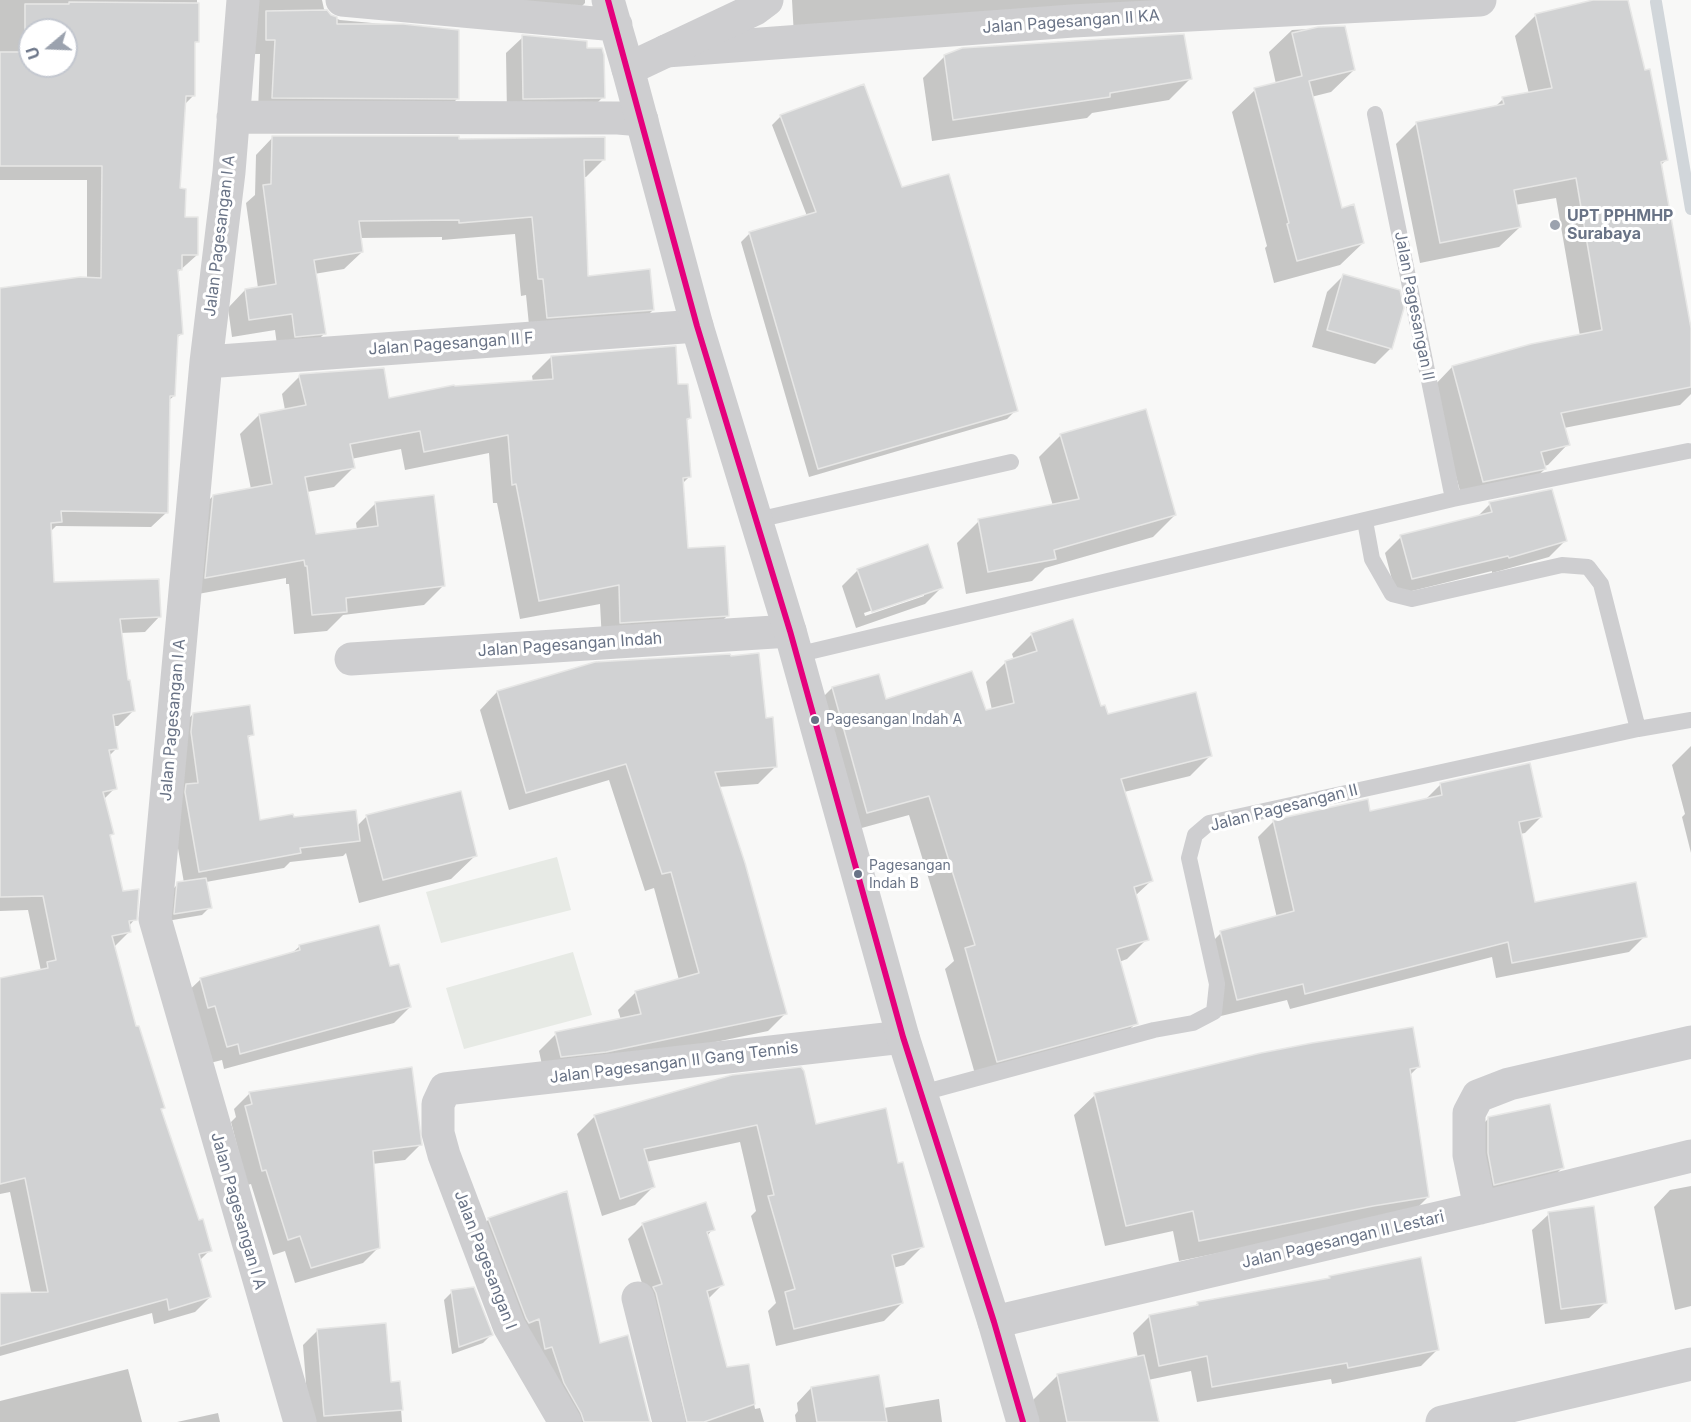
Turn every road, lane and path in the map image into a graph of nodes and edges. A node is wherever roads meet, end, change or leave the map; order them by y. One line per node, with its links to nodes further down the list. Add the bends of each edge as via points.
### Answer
1 (243, 0): 9 (street, Jalan Pagesangan I A)
2 (342, 0): 5 (street)
3 (767, 0): 6 (street)
4 (1480, 0): 6 (street, Jalan Pagesangan II KA, via 1073,21)
5 (612, 13): 7 (street)
6 (661, 52): 7 (street)
7 (628, 69): 10 (street)
8 (1375, 114): 15 (lane, Jalan Pagesangan II)
9 (233, 117): 10 (street); 12 (street, Jalan Pagesangan I A)
10 (642, 120): 11 (street)
11 (697, 326): 12 (street, Jalan Pagesangan II F); 16 (street)
12 (206, 362): 31 (street, Jalan Pagesangan I A, via 155,919)
13 (1688, 451): 15 (lane)
14 (1011, 462): 16 (lane)
15 (1453, 499): 17 (lane)
16 (756, 520): 18 (street)
17 (1365, 521): 18 (lane); 21 (lane, via 1372,559 1392,594 1412,599 1562,565 1588,567 1600,584)
18 (793, 643): 19 (street, Jalan Pagesangan Indah); 22 (street)
19 (351, 659)
20 (1691, 720): 21 (lane, Jalan Pagesangan II)
21 (1638, 729): 25 (lane, Jalan Pagesangan II, via 1209,823 1195,835 1189,858 1217,984 1214,1012 1194,1023 1154,1030)
22 (903, 1037): 24 (street, Jalan Pagesangan II Gang Tennis); 25 (street)
23 (1691, 1041): 27 (street, via 1509,1084 1478,1096 1468,1113 1469,1155)
24 (445, 1089): 32 (street, Jalan Pagesangan I, via 438,1104 438,1133 444,1155 509,1326)
25 (922, 1093): 29 (street)
26 (1691, 1156): 27 (street, Jalan Pagesangan II Lestari)
27 (1480, 1208): 29 (street, Jalan Pagesangan II Lestari)
28 (638, 1299): 33 (street)
29 (994, 1322): 34 (street)
30 (1691, 1364): 35 (street)
31 (300, 1422)
32 (565, 1422)
33 (669, 1422)
34 (1023, 1422)
35 (1442, 1422)

